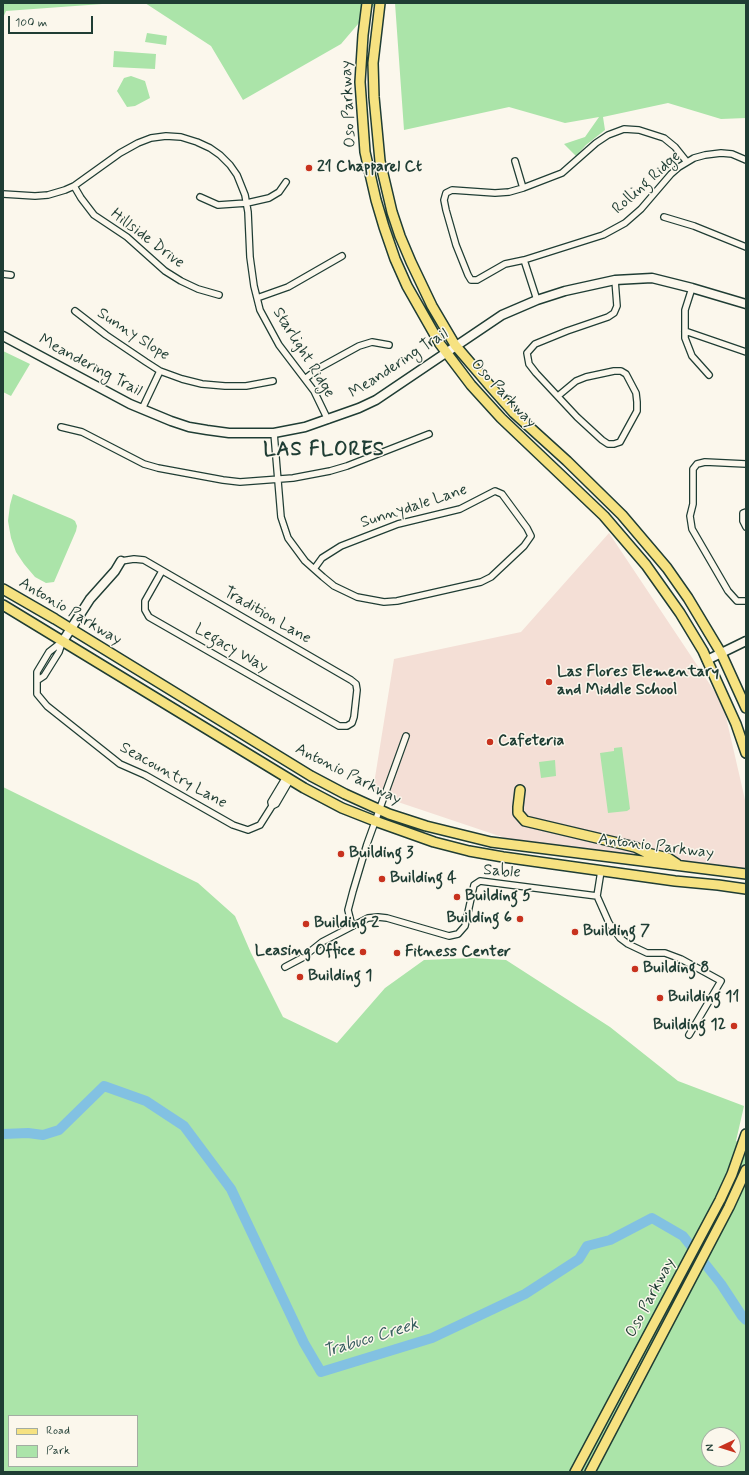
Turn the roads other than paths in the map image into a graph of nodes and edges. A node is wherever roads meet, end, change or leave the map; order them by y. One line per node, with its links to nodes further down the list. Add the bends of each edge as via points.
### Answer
1 (367, 3): 29 (main road, Oso Parkway, via 360,82 362,126 370,177 395,259 407,286)
2 (380, 3): 28 (main road, Oso Parkway, via 373,63 380,161 392,212 411,262 432,306)
3 (746, 160): 5 (street, Rolling Ridge, via 732,154 721,153 705,155)
4 (515, 161): 8 (street)
5 (687, 162): 8 (street, via 664,138 638,130 624,129 596,143 562,173); 15 (street, Rolling Ridge, via 671,174 641,209 625,223 591,240)
6 (286, 182): 11 (street, via 279,192 268,198)
7 (74, 186): 9 (street, Starlight Ridge, via 48,195); 11 (street, Starlight Ridge, via 138,143 151,138 180,137 210,148 230,165 242,186); 20 (street, Hillside Drive, via 94,215 127,237 165,271 198,289)
8 (523, 188): 15 (street, Rolling Ridge, via 495,193 452,190 446,193 444,200 456,245 471,280 477,280 506,264)
9 (3, 194)
10 (200, 197): 11 (street, via 218,205)
11 (247, 203): 21 (street, Starlight Ridge, via 250,257)
12 (664, 217): 13 (street)
13 (746, 247)
14 (342, 256): 21 (street, via 288,287)
15 (524, 260): 22 (street)
16 (3, 274): 17 (street)
17 (11, 275)
18 (615, 280): 19 (street, Meandering Trail, via 652,278); 22 (street, Meandering Trail); 35 (street, via 617,306 614,313 535,344 527,353 529,364)
19 (692, 288): 23 (street, Meandering Trail); 25 (street, via 686,310)
20 (219, 295)
21 (257, 298): 33 (street, Starlight Ridge, via 267,325)
22 (537, 300): 28 (street, Meandering Trail, via 502,315)
23 (746, 304)
24 (75, 311): 31 (street, Sunny Slope, via 106,335)
25 (685, 331): 30 (street); 32 (street, via 692,356)
26 (3, 336): 36 (street, Meandering Trail)
27 (389, 345): 33 (street, via 372,342 359,346 319,368)
28 (455, 345): 29 (street, Meandering Trail); 54 (main road, Oso Parkway, via 514,413 567,461 642,537 688,598)
29 (446, 352): 37 (street, Meandering Trail, via 376,400); 55 (main road, Oso Parkway, via 501,418 604,516 625,540 664,591)
30 (746, 352)
31 (160, 370): 34 (street, Sunny Slope, via 202,384 246,386); 36 (street)
32 (709, 375)
33 (305, 379): 37 (street, Starlight Ridge, via 314,390)
34 (273, 380)
35 (558, 396): 35 (street, via 576,381 586,377 621,371 626,374 636,393 637,411 620,442 608,444)
36 (142, 409): 39 (street, Meandering Trail, via 189,427 229,433)
37 (328, 420): 39 (street, Meandering Trail, via 305,428)
38 (61, 427): 42 (street, via 82,432 144,464 158,468 240,482)
39 (274, 433): 42 (street)
40 (429, 434): 42 (street, via 347,466 313,475)
41 (746, 464): 49 (street, via 698,464 693,469 693,504 690,516 692,529 728,591 737,601)
42 (277, 479): 46 (street, via 285,531 295,549)
43 (746, 512): 44 (street, via 743,513 743,521)
44 (746, 527)
45 (122, 561): 47 (street, Tradition Lane, via 144,560); 51 (street)
46 (314, 569): 46 (street, Sunnydale Lane, via 322,558 341,546 398,524 460,509 495,491 502,494 531,536 491,577 481,582 397,601 384,602 357,597 334,586)
47 (162, 571): 57 (street, Tradition Lane, via 356,684 354,717 352,723); 57 (street, Legacy Way, via 145,602 145,610 149,617 339,726)
48 (3, 589): 51 (main road, Antonio Parkway)
49 (746, 601)
50 (3, 605): 52 (main road, Antonio Parkway)
51 (70, 628): 52 (street); 62 (main road, Antonio Parkway, via 311,776)
52 (63, 641): 60 (main road, Antonio Parkway); 60 (street, Seacountry Lane, via 49,652 37,672 38,694 47,706 120,764 145,775 233,825 248,830 260,825 272,806 271,802)
53 (746, 641): 54 (street)
54 (721, 653): 55 (street); 56 (main road, Oso Parkway)
55 (707, 660): 59 (main road, Oso Parkway)
56 (746, 708)
57 (347, 726)
58 (406, 736): 62 (street)
59 (746, 753)
60 (288, 779): 63 (main road, Antonio Parkway, via 342,808)
61 (520, 790): 64 (main road, via 518,813 525,821 635,847 668,858)
62 (379, 810): 63 (street); 64 (main road, Antonio Parkway, via 426,826 491,842)
63 (375, 821): 65 (main road, Antonio Parkway, via 434,842 469,851); 69 (street, via 348,910)
64 (679, 866): 66 (main road, Antonio Parkway)
65 (601, 871): 67 (main road, Antonio Parkway); 68 (street)
66 (746, 874)
67 (746, 889)
68 (597, 896): 69 (street, Sable, via 480,881 474,885 465,926 454,936 378,917 368,918); 71 (street, via 609,923 628,944 647,952 681,958 721,981)
69 (352, 926): 70 (street, Sable, via 322,942)
70 (285, 967)
71 (689, 1036)
72 (746, 1134): 74 (main road, Oso Parkway, via 720,1200)
73 (746, 1170): 75 (main road, Oso Parkway, via 730,1206)
74 (575, 1472)
75 (590, 1472)

